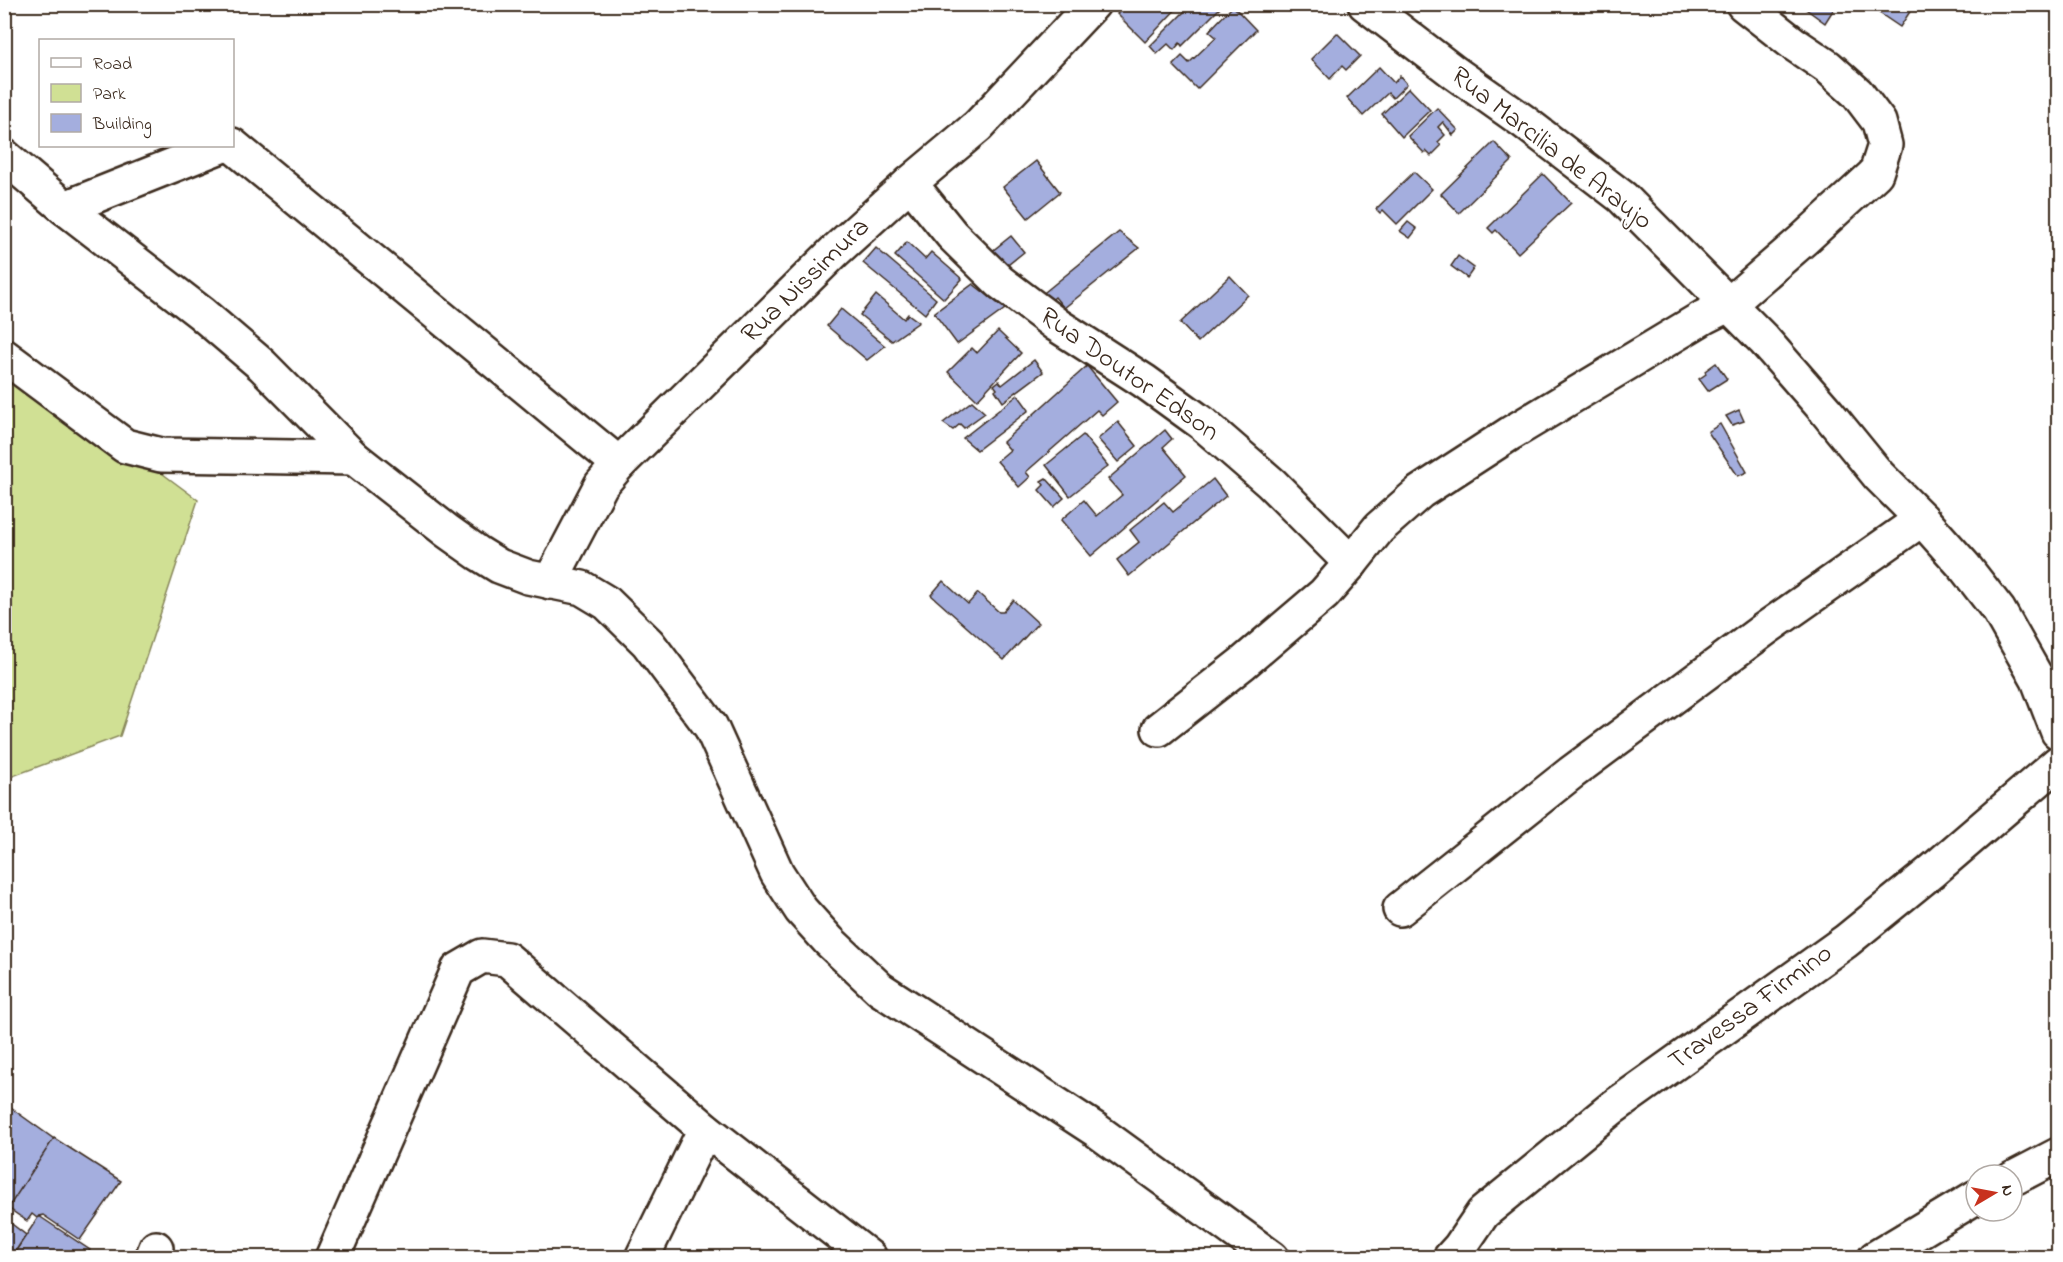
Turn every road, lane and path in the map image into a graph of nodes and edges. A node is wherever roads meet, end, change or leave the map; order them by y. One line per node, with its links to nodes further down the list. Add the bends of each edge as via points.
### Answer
1 (1093, 4): 7 (street, Rua Nissimura, via 978,126)
2 (1365, 4): 9 (street, Rua Marcilia de Araujo, via 1622,197)
3 (1743, 4): 9 (street, via 1857,93 1880,122 1885,145 1876,173)
4 (219, 147): 8 (street)
5 (234, 147): 12 (street)
6 (4, 156): 8 (street)
7 (910, 183): 12 (street, Rua Nissimura, via 834,252); 14 (street, Rua Doutor Edson, via 952,235 1000,282 1202,423 1271,483)
8 (65, 208): 11 (street, via 201,313 270,373)
9 (1728, 305): 13 (street, Rua Marcilia de Araujo, via 1772,349 1879,476); 14 (street, via 1548,410 1420,492 1379,528)
10 (4, 356): 11 (street, via 125,446 161,455)
11 (354, 458): 15 (street, via 478,553 500,566)
12 (619, 464): 15 (street, Rua Nissimura, via 601,485)
13 (1922, 519): 17 (street, Rua Marcilia de Araujo, via 1999,611 2038,680); 19 (street, via 1580,766)
14 (1352, 563): 16 (street, via 1279,632)
15 (550, 582): 28 (street, via 582,588 607,603 648,643 711,727 777,873 801,910 880,989 1096,1130)
16 (1159, 729)
17 (2058, 732)
18 (2058, 763): 24 (street, Travessa Firmino, via 1846,941 1612,1108 1483,1212)
19 (1400, 909)
20 (705, 1129): 25 (street, via 507,958 482,956 458,970); 26 (street); 27 (street)
21 (2058, 1155): 22 (street)
22 (2024, 1173)
23 (1964, 1204): 29 (street)
24 (1461, 1254)
25 (332, 1257)
26 (642, 1257)
27 (870, 1257)
28 (1272, 1257)
29 (1875, 1257)

